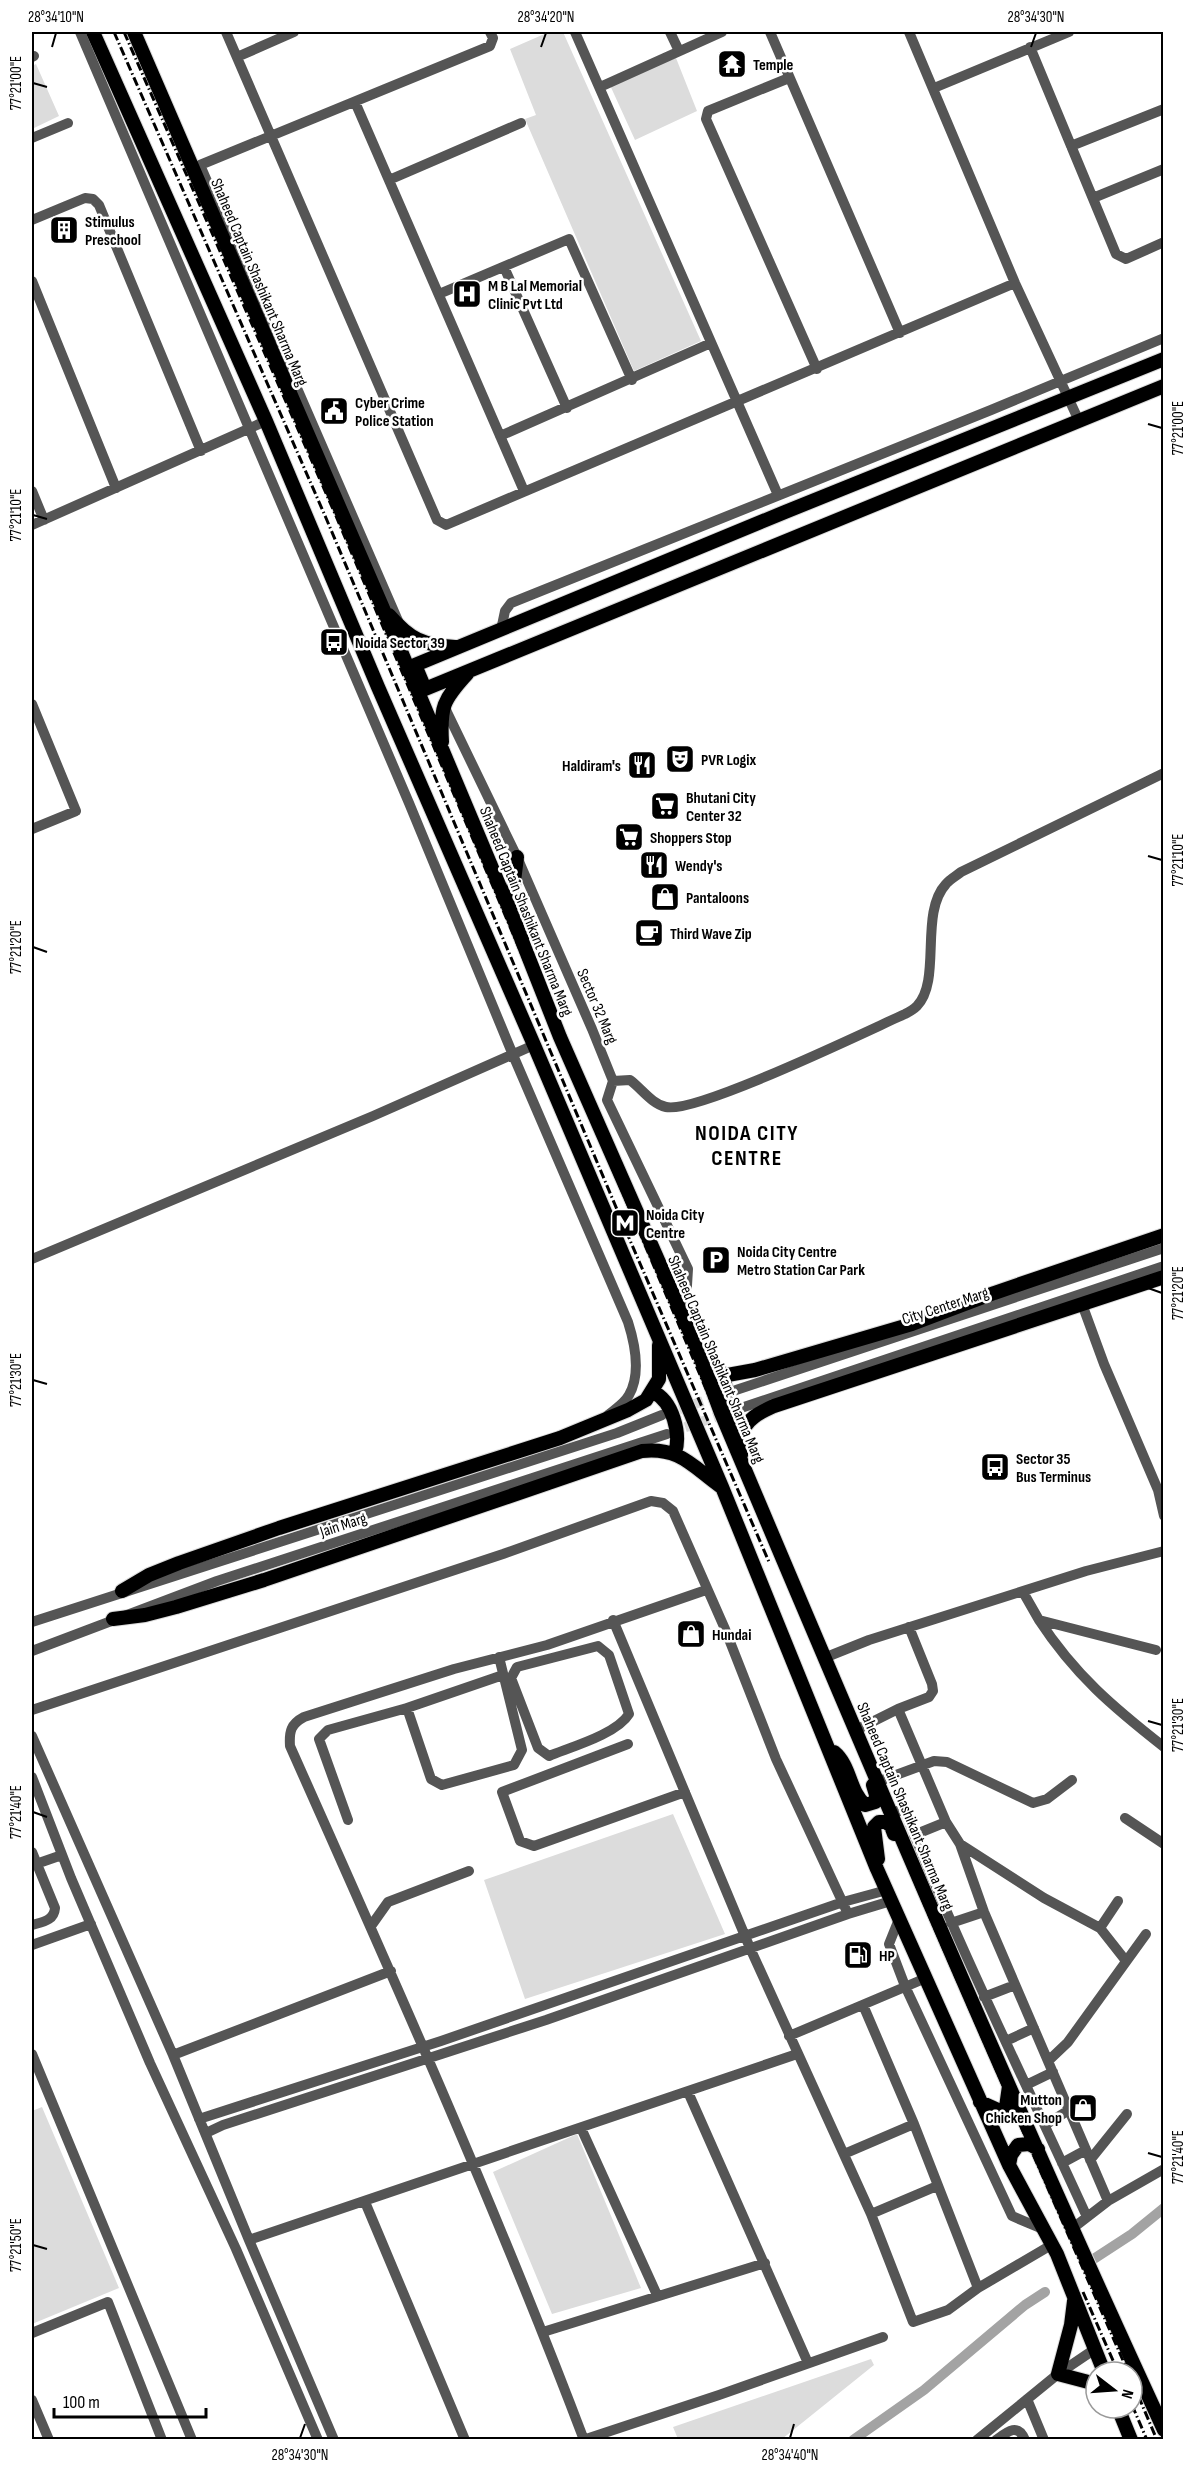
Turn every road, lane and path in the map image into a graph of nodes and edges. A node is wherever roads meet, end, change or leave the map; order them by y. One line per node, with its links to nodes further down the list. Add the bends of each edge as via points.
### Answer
1 (80, 32): 48 (street)
2 (94, 32): 46 (main road)
3 (134, 32): 57 (main road, Shaheed Captain Shashikant Sharma Marg)
4 (226, 32): 15 (street)
5 (294, 32): 15 (street)
6 (490, 32): 19 (street, via 490,46)
7 (575, 32): 17 (street)
8 (670, 32): 14 (street)
9 (722, 32): 14 (street)
10 (770, 32): 16 (street)
11 (909, 32): 18 (street)
12 (1069, 32): 13 (street)
13 (1030, 47): 18 (street); 25 (street)
14 (679, 51): 17 (street)
15 (237, 57): 23 (street)
16 (789, 78): 35 (street); 39 (street, via 708,111 706,119)
17 (600, 87): 37 (street)
18 (934, 88): 33 (street)
19 (355, 102): 23 (street); 27 (street)
20 (1164, 109): 25 (street)
21 (68, 123): 24 (street)
22 (521, 123): 27 (street)
23 (271, 137): 53 (street, via 437,520 446,525); 58 (street, via 200,165)
24 (32, 138)
25 (1071, 147): 28 (street)
26 (1164, 169): 28 (street)
27 (389, 180): 34 (street)
28 (1093, 198): 30 (street, via 1120,258)
29 (32, 220): 50 (street, via 85,198 99,205)
30 (1164, 242)
31 (504, 267): 34 (street); 40 (street, via 569,239); 45 (street)
32 (32, 281): 51 (street)
33 (1015, 283): 35 (street); 41 (street)
34 (439, 294): 49 (street)
35 (900, 333): 39 (street)
36 (1164, 338): 41 (street)
37 (711, 344): 40 (street); 44 (street)
38 (1164, 359): 43 (main road)
39 (817, 369): 44 (street)
40 (632, 380): 45 (street)
41 (1060, 381): 43 (street); 54 (street)
42 (1164, 386): 47 (main road)
43 (1068, 398): 47 (street); 59 (main road)
44 (737, 402): 53 (street); 54 (street)
45 (567, 408): 49 (street)
46 (266, 421): 48 (street); 69 (main road)
47 (1079, 421): 61 (main road)
48 (248, 429): 50 (street); 70 (street)
49 (500, 436): 53 (street)
50 (201, 451): 51 (street)
51 (116, 488): 55 (street)
52 (32, 491): 55 (street)
53 (524, 491)
54 (778, 495): 59 (street, via 511,603)
55 (44, 520): 56 (street)
56 (32, 525)
57 (382, 606): 58 (main road); 64 (main road, Shaheed Captain Shashikant Sharma Marg)
58 (402, 629): 60 (main road, via 417,640 436,646)
59 (501, 630): 60 (main road)
60 (460, 647): 61 (main road, via 415,665 425,689)
61 (470, 670): 62 (main road, via 448,694)
62 (444, 706): 64 (main road, via 441,717); 67 (street, Sector 32 Marg)
63 (33, 712): 66 (street, via 76,811)
64 (446, 759): 68 (main road, Shaheed Captain Shashikant Sharma Marg)
65 (1164, 773): 71 (street, via 961,872 945,884 933,921 928,984 917,1006 905,1014 746,1084 681,1107 658,1104 630,1080)
66 (32, 829)
67 (517, 856): 68 (main road, via 513,890 535,949); 71 (street, Sector 32 Marg)
68 (537, 975): 78 (main road, Shaheed Captain Shashikant Sharma Marg, via 560,1037)
69 (534, 1045): 70 (street); 79 (main road)
70 (513, 1055): 74 (street); 86 (street, via 633,1337 632,1387 622,1404)
71 (613, 1081): 78 (street, Sector 32 Marg, via 607,1100 688,1269)
72 (1164, 1235): 81 (main road, via 912,1324)
73 (1164, 1248): 82 (street, City Center Marg)
74 (32, 1259)
75 (1164, 1266): 84 (street, City Center Marg)
76 (1164, 1277): 77 (main road)
77 (1082, 1304): 87 (main road, via 774,1406 756,1415); 92 (street, via 1158,1490)
78 (685, 1322): 80 (main road, Shaheed Captain Shashikant Sharma Marg)
79 (659, 1340): 83 (main road, via 658,1379); 91 (main road)
80 (698, 1352): 81 (main road); 90 (main road, Shaheed Captain Shashikant Sharma Marg)
81 (722, 1376): 87 (main road)
82 (736, 1390)
83 (652, 1392): 86 (main road, via 638,1406); 89 (main road, via 661,1397 672,1416 678,1433)
84 (741, 1408)
85 (662, 1415): 95 (street, Jain Marg, via 210,1566)
86 (602, 1421): 95 (main road, via 179,1563)
87 (742, 1432): 90 (main road)
88 (667, 1434): 97 (street, Jain Marg, via 217,1581)
89 (675, 1453): 91 (main road); 97 (main road, via 642,1451 264,1580 166,1609)
90 (740, 1458): 105 (main road, Shaheed Captain Shashikant Sharma Marg)
91 (722, 1487): 114 (main road)
92 (1164, 1516)
93 (1164, 1551): 96 (street)
94 (706, 1590): 98 (street); 109 (street, via 673,1511 663,1503 651,1501); 137 (street, via 776,1759)
95 (122, 1591): 100 (street, Jain Marg)
96 (1023, 1592): 99 (street); 101 (street)
97 (113, 1619): 103 (street, Jain Marg)
98 (613, 1620): 104 (street, via 547,1645); 121 (street)
99 (1039, 1620): 102 (street); 115 (street, via 1099,1695)
100 (32, 1622)
101 (909, 1627): 105 (street); 108 (street, via 933,1691 929,1697)
102 (1156, 1650)
103 (32, 1651)
104 (499, 1657): 106 (street); 144 (street, via 304,1717 293,1724 290,1746)
105 (824, 1658): 111 (main road, Shaheed Captain Shashikant Sharma Marg)
106 (504, 1675): 107 (street); 107 (street, via 522,1750 514,1765 442,1785 431,1779)
107 (407, 1708): 124 (street, via 328,1730 319,1739)
108 (898, 1709): 111 (street); 117 (street)
109 (32, 1710)
110 (610, 1731): 110 (street, via 549,1756 538,1748 511,1678 517,1666 598,1646 609,1655 629,1714); 116 (street)
111 (857, 1734): 114 (main road, via 876,1795 872,1804 862,1803 841,1757); 120 (main road, Shaheed Captain Shashikant Sharma Marg)
112 (32, 1736): 163 (street)
113 (628, 1744): 116 (street)
114 (828, 1747): 132 (main road)
115 (1164, 1747)
116 (615, 1748): 121 (street, via 502,1792 520,1840 534,1846)
117 (921, 1765): 119 (street, via 947,1762 1033,1803 1047,1799); 120 (street); 125 (street)
118 (32, 1778): 131 (street)
119 (1072, 1780)
120 (878, 1782): 122 (main road, Shaheed Captain Shashikant Sharma Marg)
121 (686, 1792): 147 (street)
122 (891, 1813): 126 (street, via 904,1809); 130 (main road, Shaheed Captain Shashikant Sharma Marg)
123 (1125, 1818): 128 (street)
124 (348, 1820)
125 (946, 1822): 126 (street); 127 (street)
126 (914, 1835): 141 (street)
127 (960, 1844): 138 (street); 145 (street, via 1044,1898)
128 (1164, 1844)
129 (32, 1852): 133 (street)
130 (907, 1852): 132 (main road, via 889,1824 879,1822 873,1830); 167 (main road, Shaheed Captain Shashikant Sharma Marg)
131 (62, 1855): 133 (street); 142 (street)
132 (877, 1869): 135 (main road)
133 (36, 1870): 143 (street, via 55,1914)
134 (470, 1871): 144 (street, via 388,1902)
135 (889, 1895): 137 (street); 139 (street); 140 (main road)
136 (1118, 1901): 145 (street)
137 (843, 1902): 139 (street); 147 (street)
138 (984, 1912): 141 (street); 153 (street)
139 (848, 1914): 149 (street)
140 (899, 1919): 152 (main road); 154 (street, via 889,1944)
141 (951, 1923): 155 (street)
142 (91, 1924): 148 (street); 177 (street)
143 (32, 1925)
144 (370, 1926): 151 (street)
145 (1100, 1928): 150 (street)
146 (1146, 1934): 150 (street)
147 (746, 1936): 149 (street); 160 (street)
148 (32, 1945)
149 (750, 1948): 158 (street); 164 (street)
150 (1126, 1961): 165 (street, via 1068,2042)
151 (390, 1971): 160 (street); 163 (street)
152 (926, 1978): 154 (street); 170 (main road)
153 (1015, 1985): 155 (street); 157 (street)
154 (905, 1986): 156 (street); 192 (street, via 1012,2216)
155 (984, 1997): 159 (street)
156 (863, 2005): 158 (street); 173 (street)
157 (1034, 2028): 159 (street); 165 (street)
158 (789, 2036): 162 (street)
159 (1006, 2041): 168 (street)
160 (423, 2047): 164 (street); 175 (street)
161 (32, 2054): 213 (street)
162 (797, 2054): 169 (street); 180 (street)
163 (173, 2055): 175 (street)
164 (428, 2060): 175 (street, via 224,2125); 183 (street)
165 (1048, 2061): 166 (street)
166 (1053, 2072): 168 (street); 171 (street)
167 (1009, 2084): 170 (main road, via 1006,2107 1000,2111); 178 (main road, Shaheed Captain Shashikant Sharma Marg)
168 (1026, 2085): 174 (street)
169 (688, 2092): 176 (street); 195 (street)
170 (980, 2102): 184 (main road)
171 (1069, 2110): 174 (street); 179 (street)
172 (1127, 2114): 181 (street)
173 (914, 2124): 180 (street); 186 (street)
174 (1045, 2125): 182 (street)
175 (203, 2126): 177 (street); 193 (street)
176 (581, 2128): 183 (street); 197 (street)
177 (185, 2136): 214 (street)
178 (1038, 2149): 184 (main road, via 1029,2144 1018,2145); 191 (main road, Shaheed Captain Shashikant Sharma Marg)
179 (1086, 2150): 181 (street); 182 (street)
180 (844, 2154): 189 (street)
181 (1090, 2160): 187 (street)
182 (1062, 2163): 190 (street)
183 (473, 2165): 188 (street); 200 (street)
184 (1009, 2165): 192 (main road)
185 (1164, 2169): 187 (street)
186 (937, 2186): 189 (street); 196 (street)
187 (1108, 2201): 190 (street)
188 (365, 2202): 193 (street); 216 (street)
189 (871, 2214): 196 (street, via 913,2322 948,2310)
190 (1087, 2217): 191 (street)
191 (1073, 2228): 210 (main road, Shaheed Captain Shashikant Sharma Marg)
192 (1044, 2229): 194 (main road)
193 (249, 2240): 215 (street)
194 (1055, 2249): 196 (street); 198 (main road)
195 (765, 2263): 197 (street); 204 (street)
196 (978, 2288)
197 (657, 2295): 200 (street)
198 (1073, 2295): 202 (main road); 205 (main road, via 1071,2325)
199 (32, 2332): 212 (street, via 108,2302)
200 (543, 2332): 217 (street)
201 (883, 2337): 204 (street)
202 (1095, 2349): 203 (main road); 205 (street)
203 (1099, 2360)
204 (808, 2363): 217 (street)
205 (1058, 2374): 206 (main road); 207 (street)
206 (1084, 2381)
207 (1027, 2399): 218 (street); 221 (street)
208 (32, 2400): 211 (street)
209 (1123, 2420): 222 (main road)
210 (1164, 2430)
211 (49, 2439)
212 (162, 2439)
213 (192, 2439)
214 (318, 2439)
215 (334, 2439)
216 (465, 2439)
217 (584, 2439)
218 (976, 2439)
219 (996, 2439): 220 (street, via 1010,2429 1022,2432)
220 (1025, 2439)
221 (1044, 2439)
222 (1131, 2439)

